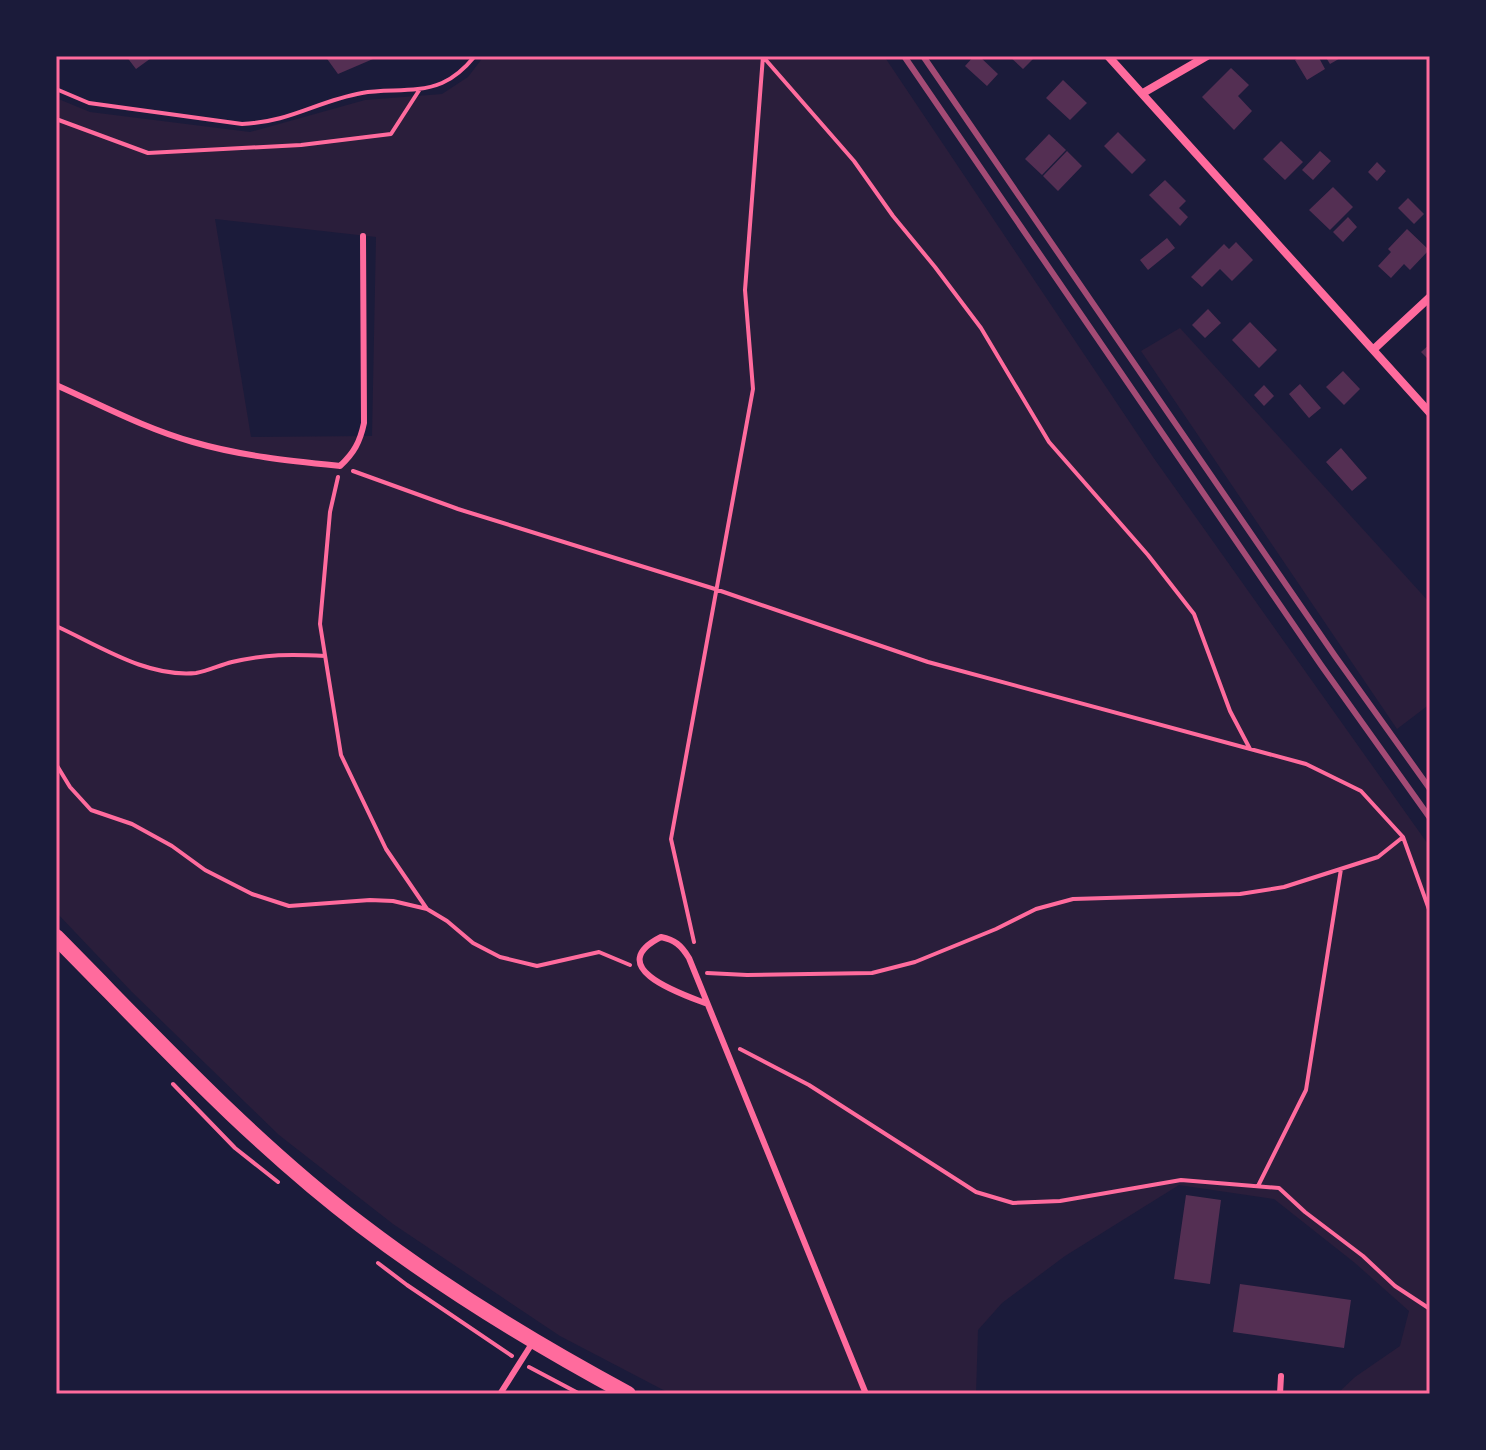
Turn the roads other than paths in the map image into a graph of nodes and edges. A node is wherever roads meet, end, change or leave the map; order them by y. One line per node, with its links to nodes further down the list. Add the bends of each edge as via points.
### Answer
1 (1108, 56): 3 (street)
2 (1207, 56): 3 (street)
3 (1143, 93): 6 (street)
4 (363, 236): 7 (lane, via 364,423 360,441 340,466 192,442)
5 (1430, 297): 6 (street)
6 (1374, 349): 8 (street)
7 (56, 385)
8 (1430, 413)
9 (56, 937): 11 (main road, via 196,1079 314,1187 418,1268)
10 (705, 1003): 10 (lane, via 682,946 661,937 644,950 643,971 654,982); 15 (lane)
11 (533, 1342): 13 (lane); 14 (main road)
12 (1281, 1376): 16 (lane)
13 (500, 1394)
14 (628, 1394)
15 (866, 1394)
16 (1280, 1394)

